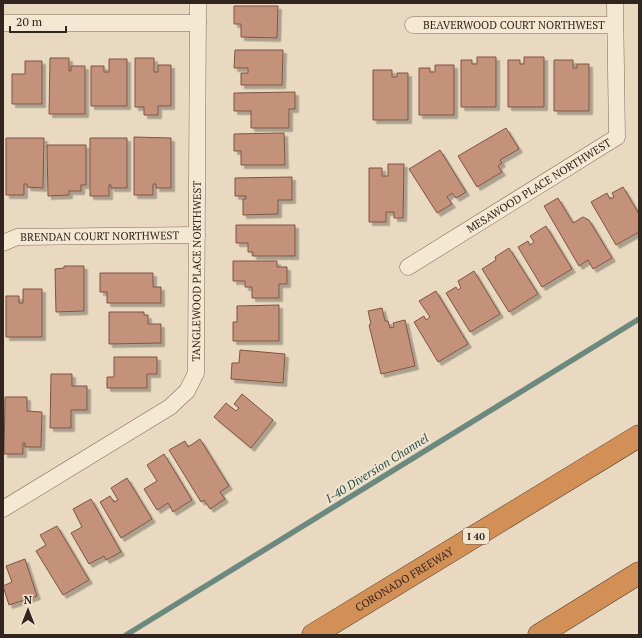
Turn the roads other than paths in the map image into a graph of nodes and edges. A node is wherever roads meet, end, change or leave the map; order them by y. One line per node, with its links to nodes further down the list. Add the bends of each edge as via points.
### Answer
1 (198, 3): 4 (street, TANGLEWOOD PLACE NORTHWEST)
2 (615, 3): 6 (street, MESAWOOD PLACE NORTHWEST)
3 (3, 23): 4 (street)
4 (198, 23): 7 (street, TANGLEWOOD PLACE NORTHWEST)
5 (413, 25): 6 (street, BEAVERWOOD COURT NORTHWEST)
6 (615, 26): 9 (street, MESAWOOD PLACE NORTHWEST, via 617,137)
7 (197, 235): 8 (street, BRENDAN COURT NORTHWEST, via 17,237); 11 (street, TANGLEWOOD PLACE NORTHWEST, via 196,373 187,390 170,407)
8 (3, 243)
9 (408, 267)
10 (639, 436): 13 (highway, CORONADO FREEWAY / I 40)
11 (3, 509)
12 (639, 574): 14 (highway)
13 (313, 635)
14 (539, 635)

